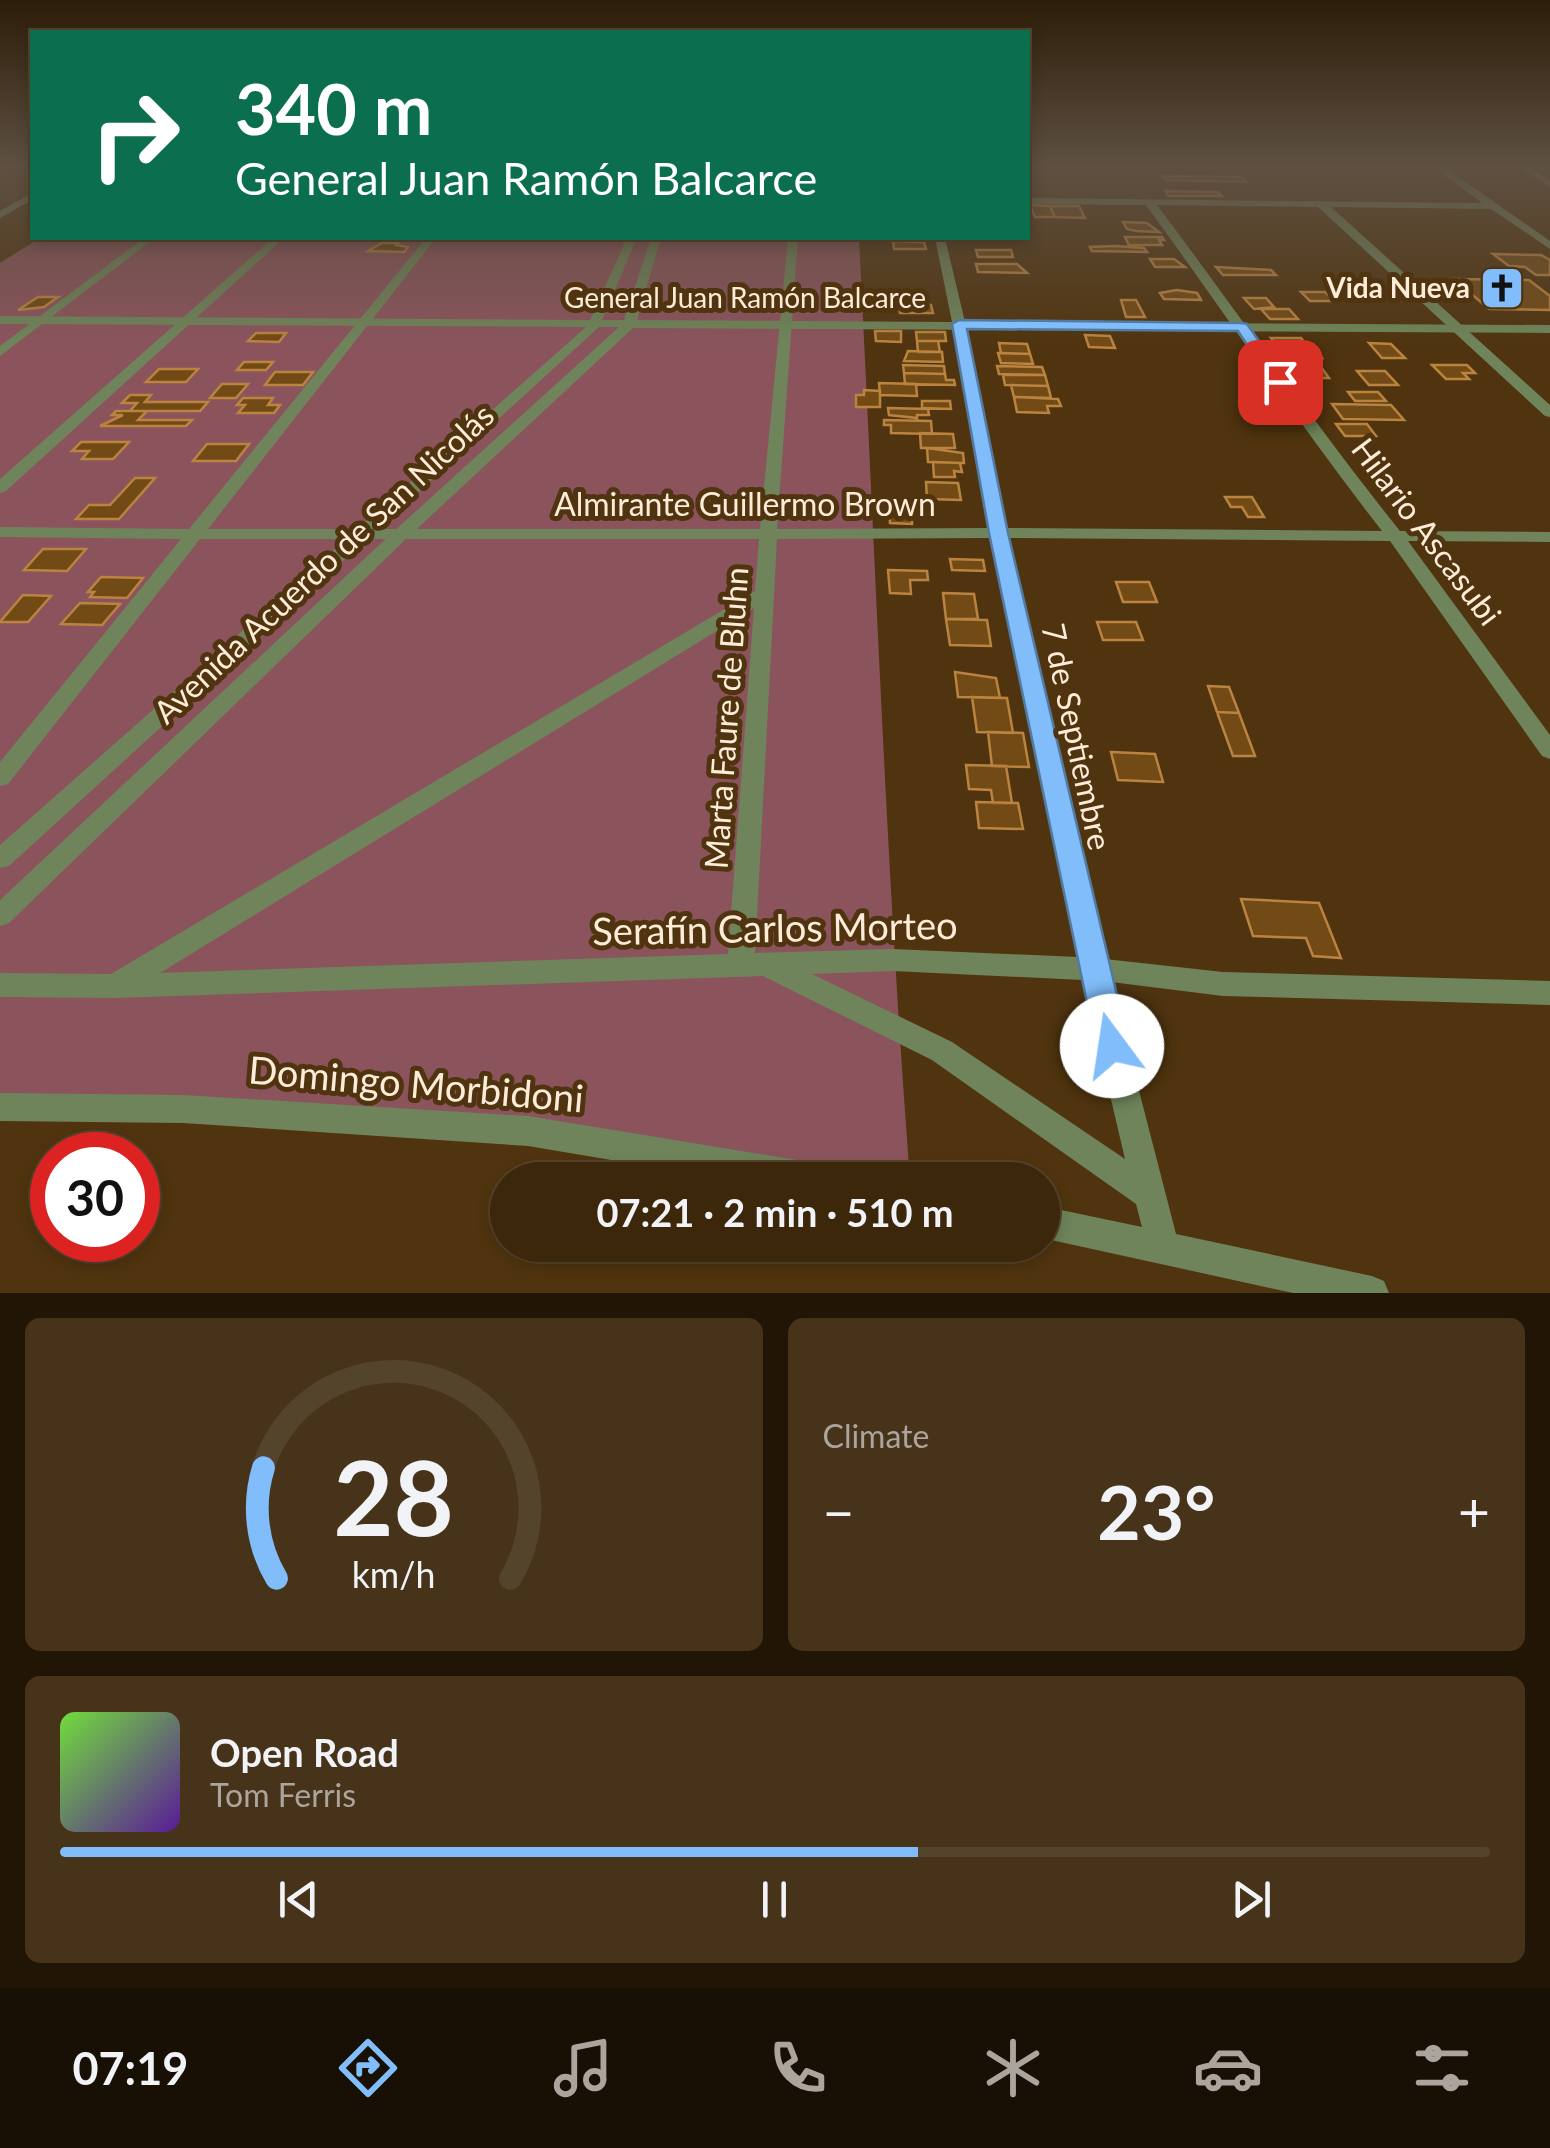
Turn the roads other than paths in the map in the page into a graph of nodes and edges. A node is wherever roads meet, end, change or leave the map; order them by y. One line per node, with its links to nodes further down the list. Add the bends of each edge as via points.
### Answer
1 (1166, 224): 20 (street, Hilario Ascasubi)
2 (1343, 224): 21 (street)
3 (1520, 224): 11 (street)
4 (147, 240): 13 (street)
5 (277, 240): 14 (street)
6 (430, 240): 16 (street)
7 (631, 240): 15 (street, Avenida Acuerdo de San Nicolás)
8 (655, 240): 17 (street, Avenida Acuerdo de San Nicolás)
9 (792, 240): 18 (street, Marta Faure de Bluhn)
10 (940, 240): 19 (street, 7 de Septiembre)
11 (1550, 246)
12 (0, 320): 13 (street, General Juan Ramón Balcarce)
13 (44, 320): 14 (street, General Juan Ramón Balcarce); 23 (street)
14 (185, 320): 16 (street, General Juan Ramón Balcarce); 25 (street)
15 (598, 321): 16 (street, General Juan Ramón Balcarce); 17 (street, General Juan Ramón Balcarce); 30 (street, Avenida Acuerdo de San Nicolás)
16 (366, 322): 27 (street)
17 (630, 322): 18 (street, General Juan Ramón Balcarce); 31 (street, Avenida Acuerdo de San Nicolás)
18 (786, 322): 19 (street, General Juan Ramón Balcarce); 29 (street, Marta Faure de Bluhn)
19 (959, 324): 20 (street, General Juan Ramón Balcarce); 28 (street, 7 de Septiembre)
20 (1242, 327): 21 (street, General Juan Ramón Balcarce); 32 (street, Hilario Ascasubi, via 1317,438)
21 (1455, 328): 22 (street, General Juan Ramón Balcarce); 24 (street)
22 (1550, 329)
23 (0, 352)
24 (1547, 407)
25 (0, 488)
26 (0, 532): 27 (street, Almirante Guillermo Brown)
27 (196, 533): 30 (street, Almirante Guillermo Brown); 36 (street)
28 (998, 533): 29 (street, Almirante Guillermo Brown); 32 (street, Almirante Guillermo Brown); 40 (street, 7 de Septiembre)
29 (768, 535): 31 (street, Almirante Guillermo Brown); 34 (street, Marta Faure de Bluhn)
30 (358, 536): 31 (street, Almirante Guillermo Brown); 37 (street, Avenida Acuerdo de San Nicolás)
31 (399, 536): 38 (street, Avenida Acuerdo de San Nicolás)
32 (1395, 536): 33 (street, Almirante Guillermo Brown); 35 (street, Hilario Ascasubi)
33 (1550, 538)
34 (764, 594): 39 (street, Marta Faure de Bluhn); 42 (street)
35 (1550, 751)
36 (0, 778)
37 (0, 859)
38 (0, 916)
39 (752, 964): 40 (street, Serafín Carlos Morteo, via 894,960); 42 (street, Serafín Carlos Morteo); 46 (street, via 942,1051)
40 (1092, 969): 43 (street, Serafín Carlos Morteo, via 1223,984); 46 (street, 7 de Septiembre)
41 (0, 985): 42 (street, Serafín Carlos Morteo)
42 (116, 986)
43 (1550, 993)
44 (0, 1107): 45 (street, Domingo Morbidoni, via 183,1109 528,1131)
45 (714, 1162)
46 (1150, 1195): 48 (street, 7 de Septiembre)
47 (1060, 1226): 48 (street)
48 (1164, 1246): 49 (street)
49 (1372, 1293)

